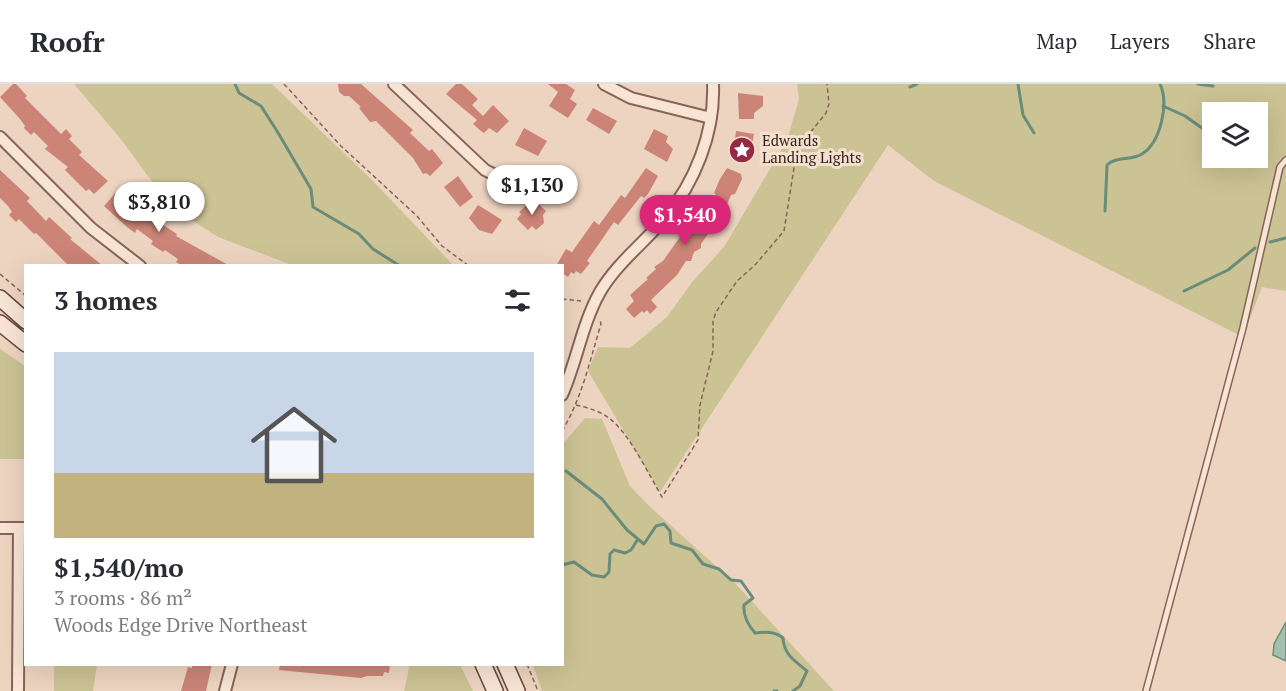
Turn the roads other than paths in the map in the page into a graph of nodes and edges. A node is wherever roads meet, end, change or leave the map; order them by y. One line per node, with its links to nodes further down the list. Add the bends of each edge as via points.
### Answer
1 (394, 84): 7 (street, via 485,170)
2 (604, 84): 4 (street, via 631,98)
3 (713, 84): 4 (street)
4 (711, 118): 13 (street, via 699,160 678,201 601,291 582,331)
5 (1, 140): 8 (street, via 91,228)
6 (1286, 160): 23 (lane, via 1280,167 1243,328)
7 (505, 180)
8 (137, 264)
9 (0, 298): 10 (main road)
10 (24, 319)
11 (0, 323): 12 (main road)
12 (24, 342)
13 (564, 389)
14 (0, 528): 15 (street)
15 (22, 528): 19 (street)
16 (231, 666): 20 (street)
17 (484, 666): 21 (main road)
18 (506, 666): 22 (main road)
19 (18, 691)
20 (225, 691)
21 (495, 691)
22 (517, 691)
23 (1146, 691)

